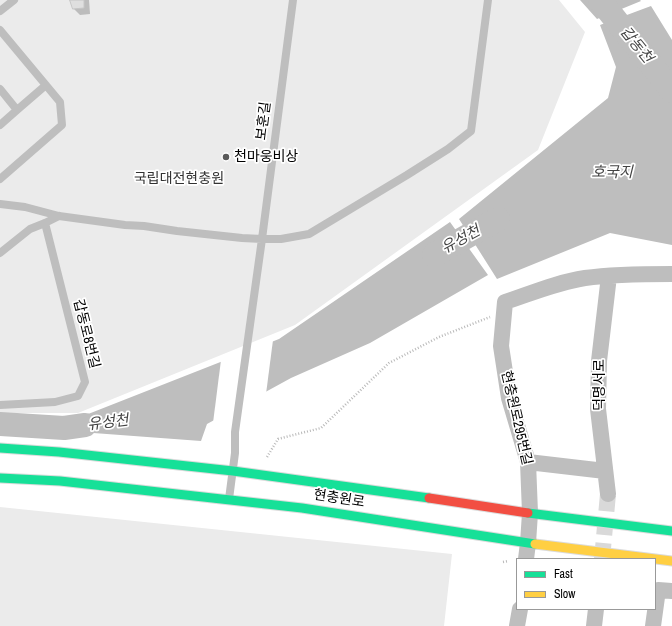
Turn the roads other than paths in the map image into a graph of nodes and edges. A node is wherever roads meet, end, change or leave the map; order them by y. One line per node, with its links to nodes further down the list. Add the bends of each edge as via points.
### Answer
1 (14, 0): 4 (lane)
2 (293, 0): 14 (lane, 보훈길)
3 (488, 0): 14 (lane, via 471,131 448,149 309,234)
4 (0, 11)
5 (0, 30): 6 (lane)
6 (46, 85): 8 (lane); 10 (lane, via 60,102 62,125)
7 (0, 89): 8 (lane)
8 (17, 110): 9 (lane)
9 (0, 125)
10 (0, 179)
11 (0, 204): 12 (lane, via 25,207)
12 (59, 216): 13 (lane); 14 (lane)
13 (45, 223): 15 (lane, via 30,228); 18 (lane, 갑동로8번길, via 84,382 78,396 55,402)
14 (262, 240): 21 (lane, 보훈길, via 235,432)
15 (0, 253)
16 (672, 274): 17 (street)
17 (610, 276): 20 (street, 현충원로295번길, via 584,278 506,302 501,346 509,398); 22 (street, 덕명서로, via 599,361 598,408)
18 (0, 405)
19 (0, 448): 21 (main road, 현충원로)
20 (528, 462): 22 (street); 26 (street, 현충원로295번길)
21 (233, 471): 25 (lane, 보훈길); 26 (main road, 현충원로)
22 (605, 471): 24 (street, 덕명서로)
23 (0, 478): 25 (main road, 현충원로, via 60,481)
24 (608, 494)
25 (229, 500): 28 (main road, 현충원로, via 302,508)
26 (530, 513): 27 (main road, 현충원로); 28 (street, 현충원로295번길)
27 (672, 531)
28 (528, 543): 29 (street, 현충원로295번길); 30 (main road, 현충원로)
29 (526, 558)
30 (648, 558)
31 (656, 559): 32 (main road, 현충원로)
32 (672, 561)
33 (672, 591): 34 (street, via 658,590)
34 (656, 604)
35 (520, 610): 38 (street)
36 (596, 610): 39 (street)
37 (655, 610): 40 (street)
38 (517, 626)
39 (594, 626)
40 (653, 626)

